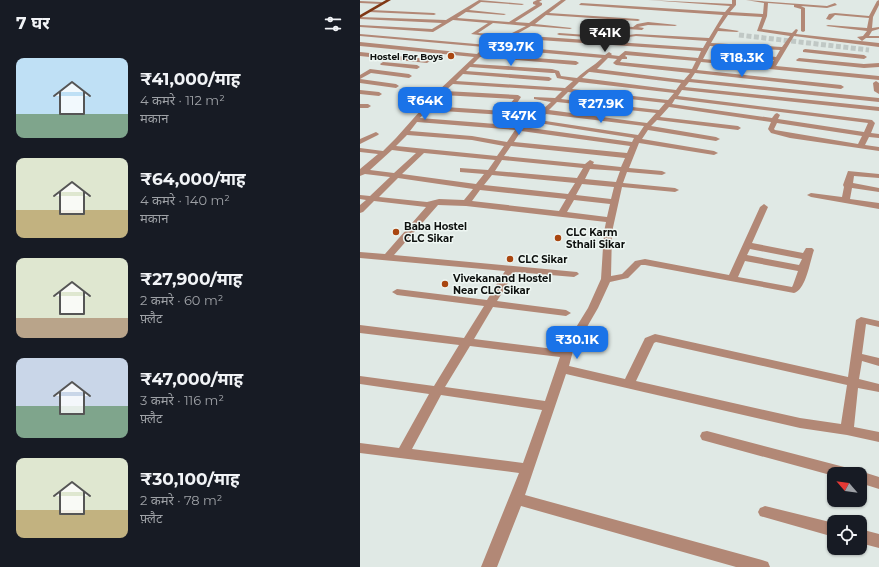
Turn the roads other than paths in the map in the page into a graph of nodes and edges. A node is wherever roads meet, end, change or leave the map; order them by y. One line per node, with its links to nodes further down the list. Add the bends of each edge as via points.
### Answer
1 (386, 0): 15 (main road)
2 (389, 0): 28 (main road)
3 (481, 0): 17 (street); 22 (street)
4 (585, 0): 23 (street, via 579,6)
5 (650, 0): 18 (street)
6 (716, 0): 16 (street)
7 (787, 0): 19 (street)
8 (361, 1): 15 (street)
9 (541, 1): 21 (street); 31 (street)
10 (628, 1): 24 (street)
11 (879, 1): 43 (street)
12 (549, 2): 21 (street)
13 (645, 2): 18 (street); 27 (street)
14 (766, 2): 16 (street); 19 (street); 40 (street)
15 (381, 3): 28 (main road)
16 (739, 3): 25 (street); 32 (street); 39 (street, via 744,10)
17 (522, 4)
18 (678, 4): 25 (street); 25 (street); 27 (street); 38 (street)
19 (781, 4): 20 (street, via 827,7); 26 (street)
20 (835, 4)
21 (560, 5): 33 (street)
22 (473, 6): 29 (street); 30 (street)
23 (604, 6): 24 (street); 41 (street)
24 (625, 7): 27 (street); 44 (street)
25 (701, 7): 32 (street); 42 (street)
26 (802, 7): 35 (street); 70 (street)
27 (640, 8)
28 (369, 9): 36 (main road); 50 (street, via 434,14)
29 (512, 9)
30 (466, 11): 37 (street); 47 (street)
31 (524, 13): 33 (street); 37 (street)
32 (726, 13): 39 (street); 45 (street)
33 (545, 14): 41 (street); 48 (street)
34 (653, 14): 38 (street)
35 (837, 14): 43 (street); 46 (street, via 831,15)
36 (360, 16): 50 (street)
37 (517, 16): 48 (street); 53 (street)
38 (672, 16): 42 (street)
39 (740, 16): 40 (street)
40 (765, 16): 56 (street)
41 (592, 17): 44 (street); 59 (street)
42 (696, 17): 45 (street)
43 (871, 17): 67 (street)
44 (614, 19): 49 (street); 63 (street)
45 (723, 19): 74 (street)
46 (828, 19)
47 (451, 20): 50 (street); 52 (street); 65 (street, via 433,31)
48 (537, 20): 54 (street)
49 (638, 20)
50 (428, 21): 65 (street)
51 (565, 22): 58 (street)
52 (491, 23): 53 (street); 62 (street)
53 (509, 24): 54 (street)
54 (530, 25): 58 (street); 71 (street)
55 (360, 26): 61 (street)
56 (762, 26): 66 (street); 80 (street, via 759,30 761,31)
57 (828, 26): 67 (street)
58 (559, 27): 59 (street); 76 (street, via 552,33)
59 (581, 27): 63 (street); 76 (street)
60 (879, 28): 67 (street)
61 (402, 29): 65 (street); 81 (street)
62 (480, 29): 71 (street); 82 (street, via 473,34)
63 (604, 29): 64 (street); 73 (street); 78 (street)
64 (634, 29): 68 (street); 68 (street, via 642,24 675,25)
65 (413, 30)
66 (797, 30): 70 (street); 80 (street)
67 (869, 30): 85 (street)
68 (670, 31): 74 (street); 83 (street)
69 (737, 31): 74 (street)
70 (803, 31): 85 (street)
71 (519, 32): 72 (street); 82 (street)
72 (528, 32)
73 (627, 32)
74 (715, 32): 90 (street)
75 (548, 33): 87 (street)
76 (571, 34): 78 (street); 89 (street)
77 (360, 35): 81 (street)
78 (596, 36): 93 (street)
79 (651, 36): 83 (street); 93 (street, via 632,35); 94 (street)
80 (793, 36): 91 (street); 102 (street)
81 (389, 37): 88 (street); 96 (street)
82 (507, 37): 86 (street); 87 (street)
83 (664, 37): 90 (street)
84 (879, 37): 85 (street)
85 (865, 38): 91 (street)
86 (500, 39): 89 (street); 97 (street)
87 (540, 39): 89 (street)
88 (436, 41): 97 (street); 103 (street)
89 (562, 42): 93 (street); 98 (street); 105 (street)
90 (710, 42): 102 (street); 115 (street)
91 (858, 43): 95 (street); 100 (street)
92 (360, 44): 96 (street)
93 (616, 44): 94 (street); 112 (street)
94 (645, 44): 99 (street)
95 (879, 45)
96 (373, 46): 101 (street)
97 (487, 47): 105 (street); 111 (street)
98 (594, 47)
99 (674, 48): 113 (street); 115 (street)
100 (855, 48)
101 (410, 49): 103 (street); 117 (street)
102 (784, 50): 119 (street)
103 (421, 51): 111 (street)
104 (805, 51): 110 (street)
105 (552, 52): 112 (street); 120 (street)
106 (360, 54): 117 (street)
107 (654, 54): 113 (street); 118 (street, via 625,53); 121 (street)
108 (710, 54): 115 (street)
109 (738, 54): 119 (street)
110 (831, 54): 116 (street); 125 (street)
111 (479, 56): 120 (street); 127 (street)
112 (607, 56): 118 (street); 135 (street)
113 (670, 56): 114 (street)
114 (680, 56): 115 (street); 133 (street)
115 (701, 57): 131 (street); 132 (street); 139 (street)
116 (864, 57)
117 (394, 58): 123 (street); 126 (street)
118 (621, 58): 121 (street); 129 (street, via 616,63)
119 (778, 59): 131 (street)
120 (544, 60): 124 (street)
121 (649, 60): 129 (street)
122 (799, 60): 125 (street)
123 (427, 61)
124 (576, 63)
125 (831, 63): 128 (street); 142 (street)
126 (383, 64): 130 (street); 137 (street)
127 (468, 65): 134 (street); 138 (street)
128 (879, 65)
129 (643, 66): 133 (street)
130 (417, 67)
131 (772, 67): 140 (street)
132 (733, 68): 136 (street); 141 (street)
133 (671, 69): 139 (street)
134 (543, 70): 146 (street); 150 (street, via 555,71 561,78)
135 (590, 70): 144 (street); 150 (street)
136 (757, 70): 140 (street); 147 (street)
137 (370, 71): 143 (street); 145 (street)
138 (461, 72): 146 (street); 155 (street)
139 (693, 72): 141 (street); 153 (street)
140 (803, 73): 142 (street); 156 (street)
141 (729, 75): 147 (street); 157 (street)
142 (827, 75): 154 (street)
143 (409, 76)
144 (637, 76): 153 (street); 159 (street)
145 (361, 78): 152 (street); 158 (street)
146 (536, 78): 148 (street); 161 (street)
147 (752, 78): 151 (street); 160 (street)
148 (549, 79)
149 (842, 79): 154 (street)
150 (577, 80): 159 (street); 164 (street)
151 (775, 80): 156 (street); 163 (street)
152 (404, 81)
153 (686, 81): 157 (street); 173 (street)
154 (878, 81): 168 (street)
155 (450, 82): 161 (street); 169 (street)
156 (799, 82): 162 (street); 165 (street)
157 (725, 84): 160 (street); 167 (street)
158 (396, 86)
159 (627, 86): 173 (street)
160 (749, 86): 163 (street); 171 (street)
161 (529, 87): 164 (street); 181 (street)
162 (841, 87)
163 (771, 88): 165 (street); 174 (street)
164 (568, 90): 172 (street); 178 (street)
165 (796, 91): 179 (street); 180 (street)
166 (360, 92): 170 (street)
167 (720, 92): 171 (street); 173 (street)
168 (879, 92)
169 (439, 93): 175 (street); 181 (street, via 504,96)
170 (379, 94)
171 (744, 95): 174 (street)
172 (617, 96): 173 (street); 184 (street)
173 (674, 97): 186 (street); 189 (street); 192 (street)
174 (767, 97): 177 (street)
175 (434, 98): 181 (street); 185 (street)
176 (536, 98): 178 (street)
177 (784, 99): 179 (street); 186 (street)
178 (556, 100): 184 (street); 188 (street)
179 (792, 100): 187 (street)
180 (879, 100)
181 (515, 103): 185 (street, via 504,113); 188 (street)
182 (360, 106): 183 (street)
183 (368, 106)
184 (606, 106): 189 (street); 190 (street)
185 (425, 108): 191 (street)
186 (780, 109): 192 (street); 194 (street, via 866,120 872,122)
187 (879, 109)
188 (544, 111): 190 (street); 198 (street, via 534,122)
189 (658, 115): 193 (street); 197 (street)
190 (594, 117): 193 (street); 198 (street)
191 (415, 120): 196 (street); 199 (street)
192 (774, 120): 201 (street); 208 (street, via 772,131 777,134)
193 (648, 126): 203 (street); 204 (street)
194 (870, 126): 195 (street); 201 (street)
195 (879, 127)
196 (519, 128): 205 (street); 207 (street)
197 (738, 128)
198 (583, 129): 204 (street)
199 (406, 132): 207 (street); 212 (street)
200 (376, 134): 206 (street)
201 (866, 134): 202 (street); 208 (street)
202 (879, 136)
203 (716, 139)
204 (637, 140): 205 (street); 215 (street); 216 (street)
205 (601, 141): 214 (street)
206 (360, 142)
207 (508, 144): 214 (street); 218 (street)
208 (861, 146): 209 (street)
209 (879, 149)
210 (360, 150): 212 (street)
211 (422, 151): 212 (street); 213 (street); 217 (street)
212 (387, 152): 217 (street); 222 (street)
213 (456, 154): 217 (street, via 448,160); 218 (street)
214 (595, 154): 216 (street); 219 (street)
215 (714, 154)
216 (630, 156): 221 (street)
217 (416, 157): 225 (street)
218 (498, 158): 219 (street); 223 (street)
219 (588, 167): 221 (street); 227 (street)
220 (463, 170): 223 (street)
221 (624, 171): 224 (street); 229 (street)
222 (361, 172): 225 (street)
223 (490, 172): 227 (street); 230 (street)
224 (662, 173)
225 (397, 175): 230 (street); 236 (street)
226 (879, 176): 228 (street, via 851,173)
227 (579, 182): 229 (street); 235 (street)
228 (847, 185): 232 (street); 237 (street)
229 (618, 186): 231 (street); 238 (street)
230 (478, 188): 235 (street); 239 (street)
231 (675, 190)
232 (879, 190)
233 (811, 195): 237 (street)
234 (360, 197): 236 (street)
235 (572, 197): 238 (street); 244 (street)
236 (373, 198): 240 (street); 243 (street)
237 (845, 201): 241 (street)
238 (615, 202): 245 (street)
239 (466, 203): 240 (street, via 448,201); 244 (street)
240 (434, 204): 249 (street)
241 (879, 206)
242 (764, 207): 246 (street)
243 (360, 210)
244 (562, 214): 245 (street)
245 (611, 220): 253 (street)
246 (746, 245): 248 (street); 251 (street, via 808,254)
247 (360, 255): 249 (street)
248 (741, 257): 251 (street); 254 (street)
249 (387, 258): 250 (street)
250 (512, 268): 252 (street); 256 (street)
251 (803, 269): 254 (street, via 798,286 794,290)
252 (574, 274)
253 (606, 279): 254 (street, via 625,277 640,262); 261 (street, via 593,308)
254 (732, 279)
255 (398, 292): 256 (street)
256 (490, 303): 257 (street); 260 (street)
257 (566, 313)
258 (879, 324): 262 (street, via 861,320)
259 (360, 329): 260 (street)
260 (466, 343): 261 (street); 269 (street)
261 (566, 354): 264 (street)
262 (856, 356): 263 (street); 266 (street)
263 (879, 362)
264 (562, 368): 267 (street); 270 (street)
265 (360, 380): 269 (street)
266 (854, 382): 267 (street, via 655,338 649,341); 268 (street); 271 (street)
267 (628, 385): 271 (street, via 800,423)
268 (879, 388)
269 (437, 390): 270 (street); 275 (street)
270 (550, 406): 277 (street)
271 (847, 430): 273 (street)
272 (707, 436): 276 (street)
273 (879, 437)
274 (360, 448): 275 (street)
275 (403, 453): 277 (street)
276 (827, 468)
277 (528, 469): 280 (street)
278 (867, 479): 279 (street)
279 (879, 483)
280 (517, 499): 285 (street); 286 (street)
281 (765, 512): 282 (street)
282 (827, 528)
283 (867, 538): 284 (street)
284 (879, 541)
285 (489, 567)
286 (762, 567)

